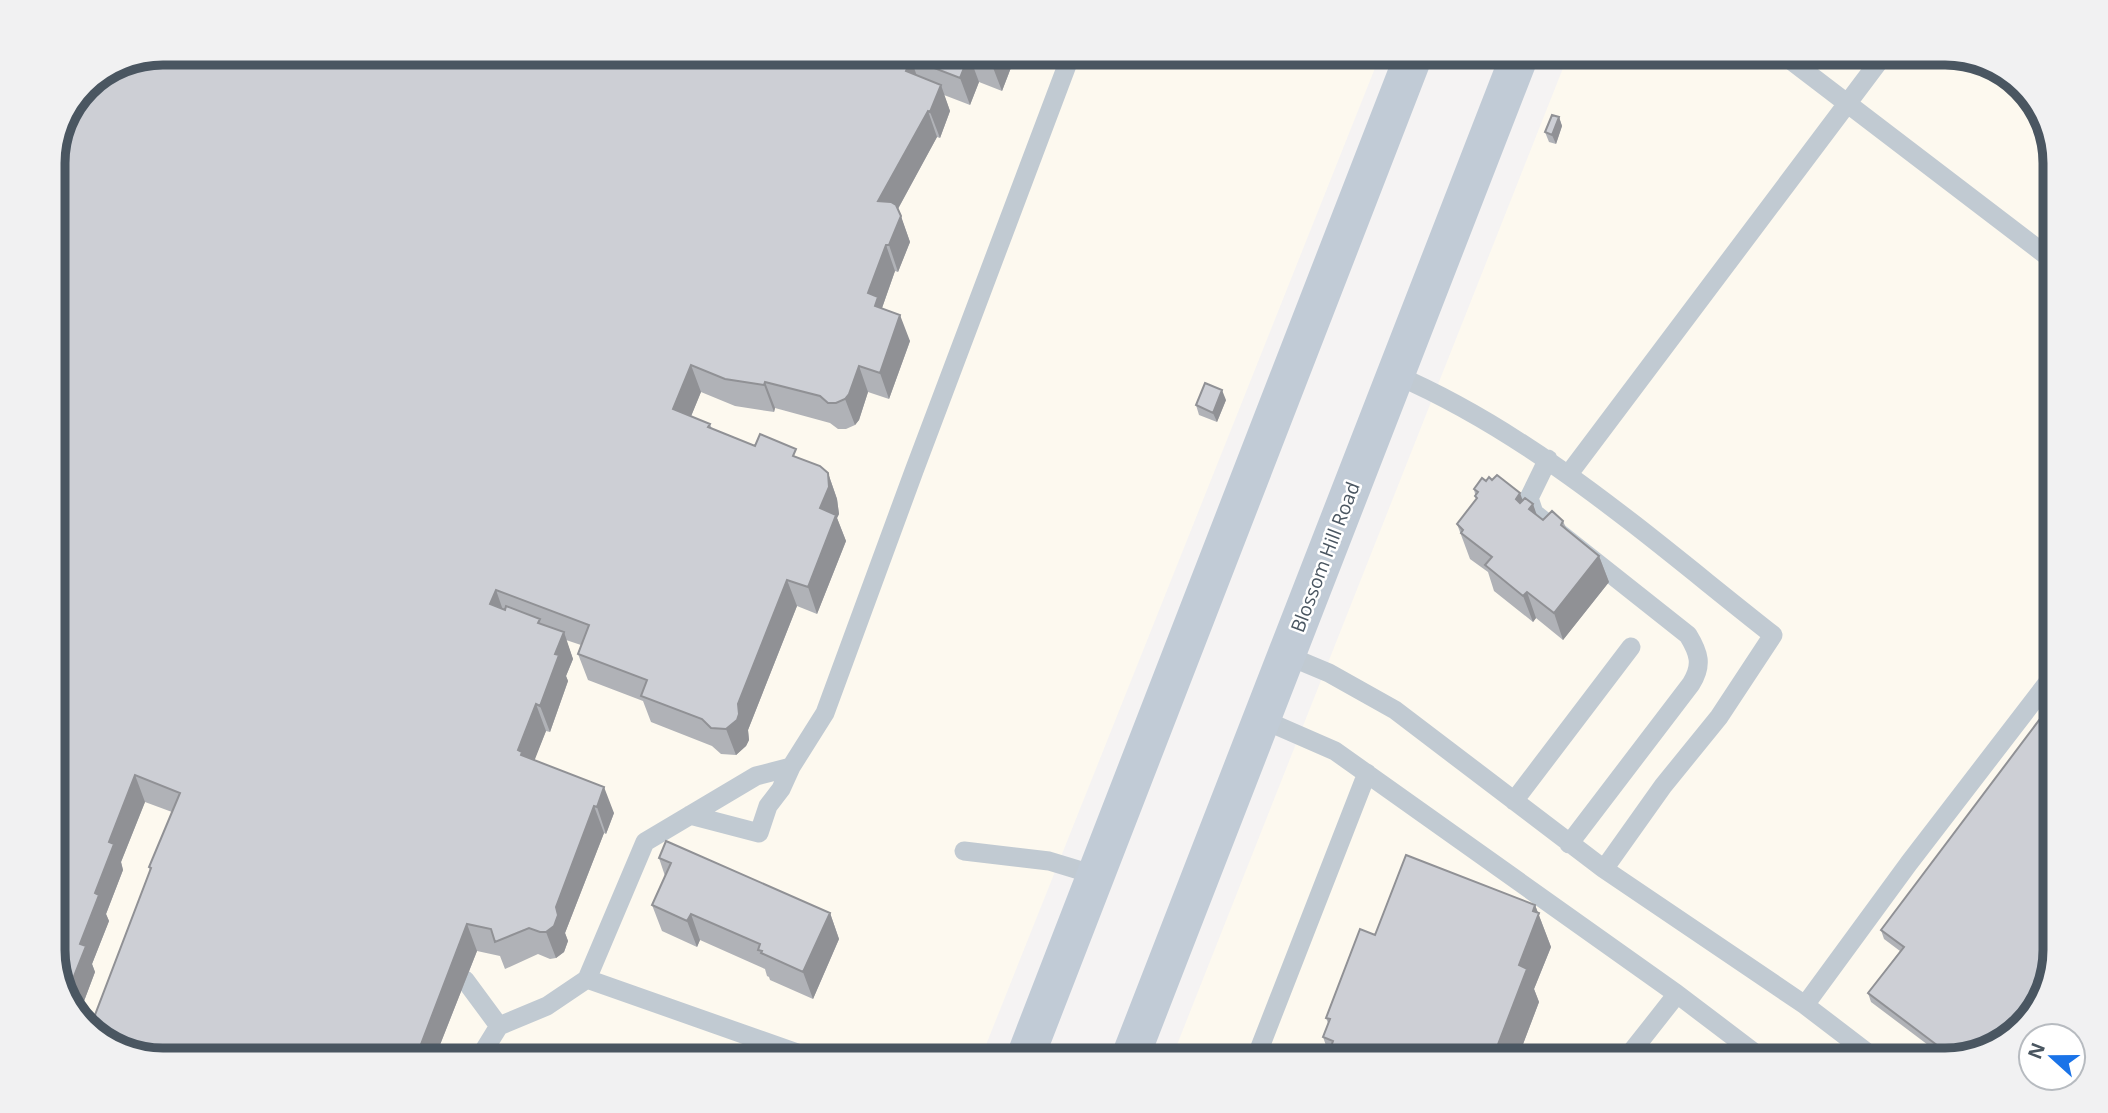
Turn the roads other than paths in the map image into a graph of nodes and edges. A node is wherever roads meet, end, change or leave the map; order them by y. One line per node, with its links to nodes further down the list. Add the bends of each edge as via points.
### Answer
1 (1067, 65): 15 (lane, via 825,713)
2 (1410, 65): 22 (main road)
3 (1516, 65): 8 (main road, Blossom Hill Road)
4 (1797, 65): 6 (lane)
5 (1876, 65): 6 (lane)
6 (1847, 104): 7 (lane); 10 (lane)
7 (2043, 253)
8 (1396, 375): 9 (lane, via 1444,396); 12 (main road, Blossom Hill Road)
9 (1548, 459): 10 (lane); 19 (lane, via 1529,498 1534,513 1688,635 1699,653 1698,673 1691,684)
10 (1568, 475): 21 (lane, via 1773,635 1719,717)
11 (1631, 647): 17 (lane)
12 (1286, 655): 14 (main road, Blossom Hill Road); 17 (lane, via 1395,710)
13 (2043, 689): 26 (lane)
14 (1262, 719): 16 (lane, via 1335,751); 31 (main road, Blossom Hill Road)
15 (791, 767): 18 (lane, via 756,776); 18 (lane, via 768,806 759,833)
16 (1367, 773): 25 (lane); 32 (lane)
17 (1514, 801): 19 (lane)
18 (691, 815): 23 (lane, via 645,842)
19 (1569, 844): 21 (lane)
20 (964, 851): 22 (lane, via 1049,861)
21 (1604, 869): 26 (lane)
22 (1096, 874): 30 (main road)
23 (587, 979): 27 (lane, via 547,1006); 29 (lane)
24 (465, 980): 27 (lane)
25 (1677, 994): 33 (lane); 34 (lane)
26 (1805, 1005): 35 (lane)
27 (499, 1027): 28 (lane)
28 (486, 1048)
29 (783, 1048)
30 (1029, 1048)
31 (1134, 1048)
32 (1260, 1048)
33 (1634, 1048)
34 (1748, 1048)
35 (1861, 1048)

